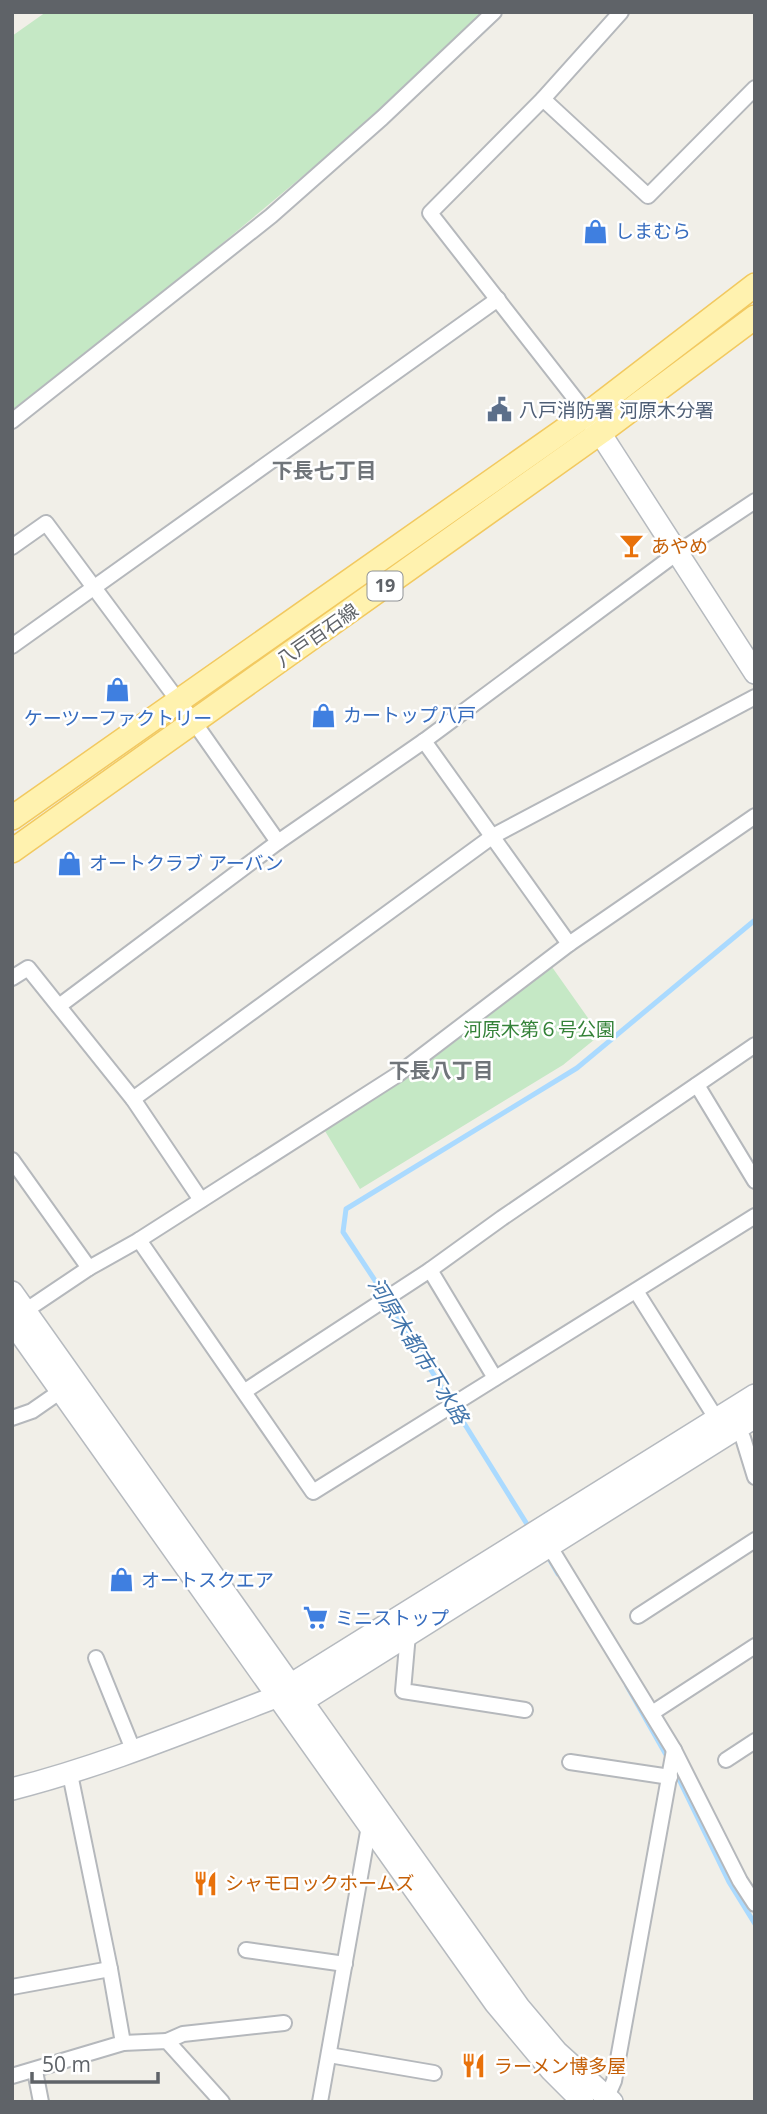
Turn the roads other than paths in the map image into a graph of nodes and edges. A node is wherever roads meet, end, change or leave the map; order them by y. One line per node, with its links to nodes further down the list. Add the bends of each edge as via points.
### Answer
1 (494, 12): 9 (street, via 271,216)
2 (621, 12): 4 (street)
3 (755, 88): 4 (street, via 648,196)
4 (543, 99): 6 (street, via 430,213)
5 (755, 285): 8 (main road, 八戸百石線 / 19)
6 (498, 299): 8 (street); 14 (street)
7 (755, 317): 10 (main road, 八戸百石線 / 19)
8 (587, 414): 10 (street); 18 (main road, 八戸百石線 / 19)
9 (12, 421)
10 (601, 432): 13 (street); 19 (main road, 八戸百石線 / 19)
11 (755, 501): 13 (street)
12 (12, 547): 14 (street, via 46,523)
13 (677, 553): 16 (street); 20 (street)
14 (93, 587): 15 (street); 18 (street)
15 (12, 646)
16 (755, 673)
17 (755, 697): 23 (street)
18 (177, 702): 19 (street); 22 (main road, 八戸百石線 / 19)
19 (194, 722): 24 (street); 25 (main road, 八戸百石線 / 19)
20 (424, 741): 23 (street); 24 (street)
21 (755, 816): 26 (street)
22 (12, 818)
23 (493, 836): 26 (street); 31 (street)
24 (278, 842): 28 (street)
25 (12, 851)
26 (569, 944): 34 (street, via 397,1075)
27 (12, 978): 28 (street, via 28,968)
28 (59, 1006): 31 (street)
29 (755, 1045): 30 (street)
30 (697, 1085): 33 (street); 38 (street)
31 (133, 1099): 34 (street)
32 (12, 1160): 37 (street)
33 (755, 1181)
34 (201, 1200): 36 (street)
35 (755, 1216): 39 (street)
36 (139, 1240): 37 (street); 44 (street)
37 (89, 1268): 41 (street)
38 (430, 1270): 42 (street); 44 (street)
39 (636, 1291): 42 (street); 47 (street)
40 (12, 1292): 41 (street)
41 (17, 1318): 43 (street)
42 (495, 1378): 44 (street, via 313,1492)
43 (68, 1386): 46 (street, via 32,1411); 55 (street)
44 (245, 1391)
45 (755, 1395): 47 (street)
46 (12, 1418)
47 (734, 1425): 48 (street, via 744,1438); 49 (street)
48 (755, 1477)
49 (544, 1537): 52 (street); 55 (street); 57 (street)
50 (755, 1540): 51 (street)
51 (638, 1616)
52 (408, 1634): 55 (street); 56 (street, via 402,1691)
53 (755, 1646): 57 (street)
54 (96, 1658): 60 (street)
55 (290, 1694): 60 (street); 66 (street); 79 (street, via 519,2007 557,2052)
56 (525, 1710)
57 (652, 1713): 59 (street)
58 (755, 1741): 61 (street)
59 (674, 1750): 64 (street); 67 (street)
60 (134, 1752): 63 (street)
61 (726, 1760)
62 (570, 1762): 64 (street)
63 (70, 1774): 65 (street); 70 (street)
64 (670, 1777): 79 (street)
65 (12, 1789)
66 (369, 1826): 69 (street); 83 (street, via 495,2003)
67 (755, 1904)
68 (246, 1950): 69 (street)
69 (345, 1964): 75 (street)
70 (110, 1969): 71 (street); 74 (street)
71 (12, 1987)
72 (284, 2023): 73 (street, via 183,2034)
73 (167, 2040): 74 (street); 81 (street)
74 (123, 2043): 76 (street)
75 (328, 2055): 77 (street); 82 (street)
76 (35, 2071): 78 (street); 80 (street)
77 (434, 2073)
78 (12, 2076)
79 (609, 2100)
80 (41, 2102)
81 (222, 2102)
82 (320, 2102)
83 (583, 2102)

